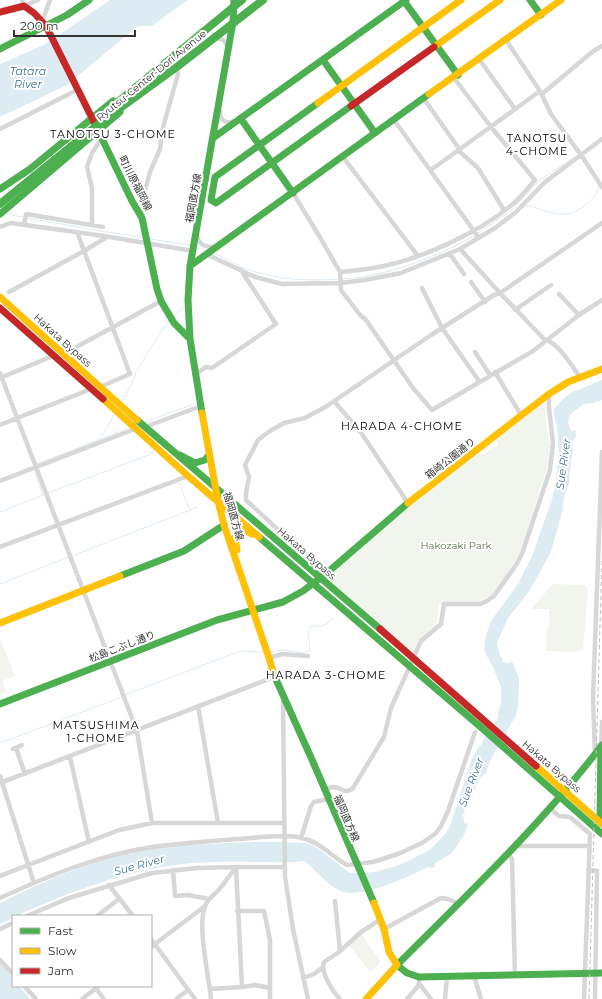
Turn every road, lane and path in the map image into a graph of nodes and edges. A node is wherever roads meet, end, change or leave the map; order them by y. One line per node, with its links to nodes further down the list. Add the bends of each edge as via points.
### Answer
1 (38, 0): 13 (street)
2 (50, 0): 17 (street)
3 (89, 0): 17 (main road)
4 (248, 0): 28 (main road, bridge, via 192,46)
5 (256, 0): 19 (main road, bridge)
6 (262, 0): 16 (main road, Ryutsu-Center-Dori Avenue); 19 (main road, bridge)
7 (405, 0): 18 (main road); 27 (main road)
8 (462, 0): 18 (main road)
9 (500, 0): 21 (main road)
10 (530, 0): 15 (main road)
11 (561, 0): 15 (main road)
12 (237, 1): 16 (main road, 福岡直方線); 28 (main road, bridge); 38 (main road, Ryutsu-Center-Dori Avenue)
13 (23, 3): 14 (main road); 17 (main road)
14 (1, 10)
15 (541, 15): 20 (main road)
16 (232, 22): 23 (main road, Ryutsu-Center-Dori Avenue); 25 (main road, 福岡直方線)
17 (45, 26): 24 (main road); 32 (main road, 町川原福岡線)
18 (423, 28): 21 (main road); 31 (main road)
19 (218, 35): 59 (main road, bridge, via 102,122)
20 (506, 40): 26 (main road); 33 (street)
21 (437, 46): 30 (main road); 36 (main road)
22 (602, 46): 33 (street)
23 (203, 47): 25 (street, via 218,39 227,44); 29 (main road, Ryutsu-Center-Dori Avenue)
24 (0, 49)
25 (228, 51): 35 (main road, 福岡直方線)
26 (479, 59): 30 (main road); 37 (street)
27 (323, 60): 31 (main road); 39 (main road)
28 (162, 66): 58 (main road, bridge)
29 (176, 68): 43 (main road, Ryutsu-Center-Dori Avenue); 63 (street, via 178,74 162,131 160,149 147,184)
30 (456, 76): 34 (main road); 41 (street)
31 (341, 86): 36 (main road); 48 (main road)
32 (78, 90): 38 (main road, 町川原福岡線); 42 (street)
33 (541, 93): 37 (street); 50 (street, via 551,114)
34 (424, 99): 40 (main road); 49 (street)
35 (219, 100): 39 (street, via 220,116 223,121 228,123); 46 (main road, 福岡直方線)
36 (354, 104): 44 (main road); 52 (main road)
37 (516, 109): 41 (street)
38 (92, 119): 43 (main road, 町川原福岡線); 55 (main road, Ryutsu-Center-Dori Avenue)
39 (241, 119): 46 (main road); 48 (main road)
40 (394, 120): 44 (main road); 53 (street)
41 (491, 128): 49 (street); 60 (street, via 535,180)
42 (0, 129)
43 (98, 130): 45 (main road, 町川原福岡線); 56 (main road, Ryutsu-Center-Dori Avenue)
44 (375, 133): 51 (main road)
45 (102, 138): 63 (main road, 町川原福岡線); 66 (street, via 87,167 92,193)
46 (213, 138): 71 (main road, 福岡直方線)
47 (602, 139): 50 (street)
48 (259, 144): 52 (main road); 52 (main road, via 215,177 211,200 216,203)
49 (459, 150): 53 (street); 60 (street, via 478,168)
50 (581, 155): 54 (street); 70 (street, via 545,182 507,219)
51 (343, 156): 57 (main road); 80 (street)
52 (273, 163): 57 (main road)
53 (431, 170): 70 (street)
54 (602, 187)
55 (0, 189)
56 (29, 190): 61 (main road, Ryutsu-Center-Dori Avenue); 62 (main road)
57 (293, 193): 74 (main road); 83 (street)
58 (0, 197)
59 (0, 204)
60 (504, 210): 70 (street)
61 (0, 214)
62 (0, 218)
63 (142, 218): 73 (main road, 町川原福岡線)
64 (602, 223): 90 (street)
65 (24, 225): 66 (street, via 26,214); 67 (street, via 11,223); 69 (street)
66 (92, 225): 68 (street)
67 (0, 227)
68 (103, 228)
69 (77, 232): 72 (street); 77 (street)
70 (476, 234): 75 (street); 80 (street)
71 (196, 235): 74 (street, via 202,244); 76 (main road, 福岡直方線)
72 (107, 237): 73 (street); 77 (street)
73 (147, 241): 76 (street); 94 (main road, 町川原福岡線)
74 (216, 247): 78 (main road)
75 (460, 249): 79 (street); 90 (street)
76 (193, 251): 81 (main road, 福岡直方線)
77 (84, 252): 89 (street); 99 (street)
78 (206, 254): 81 (main road); 82 (street)
79 (450, 254): 84 (street); 85 (street, via 401,273)
80 (418, 256): 83 (street)
81 (190, 266): 101 (main road, 福岡直方線)
82 (241, 270): 85 (street, via 255,277 282,284); 109 (street, via 276,324 212,368 206,366)
83 (340, 274): 85 (street)
84 (464, 274)
85 (340, 282): 106 (street, via 341,290 366,320)
86 (470, 282): 95 (street)
87 (551, 285): 97 (street)
88 (422, 288): 100 (street)
89 (9, 292)
90 (500, 293): 95 (street); 97 (street)
91 (559, 294): 98 (street)
92 (0, 295): 104 (main road, Hakata Bypass)
93 (602, 300): 98 (street)
94 (162, 301): 99 (street); 101 (main road, 町川原福岡線, via 174,323)
95 (485, 302): 100 (street)
96 (0, 308): 105 (main road, Hakata Bypass)
97 (515, 310): 102 (street)
98 (579, 315): 102 (street)
99 (113, 327): 104 (street); 113 (street, via 130,374)
100 (442, 328): 106 (street); 112 (street)
101 (190, 338): 109 (main road, 福岡直方線)
102 (548, 340): 108 (street); 111 (street, via 558,347)
103 (475, 352): 108 (street)
104 (63, 353): 105 (street); 113 (main road, Hakata Bypass)
105 (54, 355): 110 (street); 113 (main road, Hakata Bypass)
106 (393, 360): 112 (street, via 432,410); 115 (street)
107 (602, 369): 111 (main road, 箱崎公園通り)
108 (492, 373): 112 (street); 117 (street)
109 (196, 374): 116 (main road, 福岡直方線)
110 (1, 376): 118 (street)
111 (580, 377): 114 (main road, 箱崎公園通り)
112 (479, 382)
113 (96, 388): 118 (street); 120 (main road, Hakata Bypass); 121 (main road, Hakata Bypass)
114 (549, 394): 117 (main road, 箱崎公園通り); 146 (street, via 553,443 550,470 522,554 494,596 487,601 480,604 444,604 441,624 421,641)
115 (334, 401): 130 (street, via 362,434); 136 (street, via 306,418 284,423 263,436 258,440 245,465 249,477 246,500 301,551)
116 (201, 406): 120 (street); 124 (main road, 福岡直方線)
117 (521, 415): 130 (main road, 箱崎公園通り)
118 (17, 418): 119 (street); 125 (street)
119 (0, 425)
120 (145, 427): 122 (main road, Hakata Bypass)
121 (135, 429): 125 (street); 126 (main road, Hakata Bypass)
122 (173, 451): 124 (main road, via 195,462 205,460); 128 (main road, Hakata Bypass)
123 (602, 452): 144 (street)
124 (209, 455): 128 (main road, 福岡直方線)
125 (35, 467): 127 (street); 132 (street)
126 (188, 476): 129 (main road, Hakata Bypass); 132 (street)
127 (0, 481)
128 (216, 488): 129 (main road, 福岡直方線); 137 (main road, Hakata Bypass)
129 (218, 502): 131 (main road, 福岡直方線); 134 (main road, Hakata Bypass)
130 (408, 503): 136 (main road, 箱崎公園通り)
131 (224, 525): 135 (main road, 福岡直方線); 138 (main road, via 184,551)
132 (58, 526): 133 (street); 138 (street)
133 (0, 547)
134 (290, 563): 135 (main road, via 245,530 238,531 235,535); 137 (main road, Hakata Bypass)
135 (238, 564): 139 (main road, 福岡直方線)
136 (328, 572): 137 (main road, 箱崎公園通り)
137 (317, 580): 139 (main road, 松島こぶし通り, via 288,600); 146 (main road, Hakata Bypass)
138 (83, 590): 140 (main road); 145 (street)
139 (253, 611): 142 (main road, 福岡直方線); 145 (main road, 松島こぶし通り, via 217,620)
140 (0, 623)
141 (308, 656): 142 (street, via 282,654)
142 (269, 658): 147 (main road, 福岡直方線)
143 (602, 658): 144 (street)
144 (595, 659): 156 (street)
145 (110, 661): 149 (main road, 松島こぶし通り); 152 (street)
146 (411, 662): 161 (street, via 391,708 384,737 353,788 346,792 334,787); 162 (main road, Hakata Bypass)
147 (274, 677): 148 (main road, 福岡直方線); 150 (street)
148 (283, 696): 161 (main road, 福岡直方線); 167 (street)
149 (0, 704)
150 (198, 706): 152 (street); 166 (street)
151 (602, 722): 155 (street)
152 (137, 731): 157 (street); 165 (street)
153 (475, 732): 178 (street, via 448,811 435,834 398,854)
154 (22, 745): 158 (street, via 14,749)
155 (602, 745): 156 (main road); 168 (main road)
156 (595, 755): 162 (main road)
157 (70, 757): 158 (street); 172 (street)
158 (25, 774): 160 (street)
159 (0, 776): 160 (street)
160 (1, 783): 177 (street)
161 (324, 790): 163 (main road, 福岡直方線)
162 (563, 794): 164 (main road); 168 (main road, Hakata Bypass); 169 (main road, Hakata Bypass)
163 (328, 800): 170 (street, via 314,802 311,806); 178 (main road, 福岡直方線)
164 (551, 809): 173 (main road); 174 (street, via 559,816 570,817 590,834)
165 (152, 823): 166 (street); 172 (street, via 119,830)
166 (218, 823): 167 (street)
167 (284, 823): 171 (street)
168 (601, 823)
169 (602, 834)
170 (301, 838): 171 (street); 178 (street, via 316,842 347,865)
171 (284, 839): 176 (street); 183 (street, via 226,840 152,847 118,854)
172 (89, 842): 177 (street)
173 (516, 846): 174 (street); 175 (main road)
174 (589, 846): 181 (street)
175 (508, 854): 189 (main road); 209 (street, via 512,859)
176 (284, 864): 179 (street); 212 (street, via 292,922)
177 (28, 865): 182 (street); 183 (street)
178 (357, 866): 197 (main road, 福岡直方線)
179 (236, 867): 180 (street); 187 (street, via 222,887); 192 (street)
180 (173, 870): 184 (street); 187 (street, via 175,896 201,896)
181 (588, 870): 207 (street); 208 (street, via 597,871)
182 (0, 876)
183 (34, 883): 185 (street)
184 (110, 885): 186 (street); 191 (street)
185 (0, 898)
186 (119, 899): 195 (street); 196 (street)
187 (209, 899): 190 (street)
188 (335, 901): 202 (street)
189 (459, 904): 200 (street, via 441,898); 204 (main road)
190 (205, 906): 201 (street); 218 (street, via 203,940)
191 (37, 911): 193 (street); 194 (street)
192 (237, 911): 216 (street); 217 (street, via 264,911 270,940)
193 (29, 915)
194 (40, 915)
195 (98, 915)
196 (132, 915)
197 (380, 920): 200 (main road, 福岡直方線); 202 (street, via 361,932)
198 (12, 923): 199 (street)
199 (0, 929)
200 (384, 929): 204 (main road, 福岡直方線, via 389,952)
201 (153, 946): 219 (street)
202 (340, 951): 205 (street, via 324,962)
203 (0, 960): 206 (street)
204 (397, 964): 213 (main road, via 404,972); 229 (main road)
205 (322, 968): 212 (street); 228 (street, via 333,992)
206 (12, 973)
207 (584, 973): 208 (main road); 209 (main road); 234 (street)
208 (599, 973): 235 (street)
209 (515, 975): 210 (main road)
210 (474, 976): 211 (main road); 233 (street)
211 (447, 977): 213 (main road); 232 (street)
212 (304, 978): 227 (street)
213 (419, 980): 230 (street); 231 (street)
214 (25, 987): 220 (street)
215 (96, 987): 221 (street); 222 (street)
216 (242, 987): 217 (street, via 255,985); 218 (street)
217 (270, 988): 226 (street)
218 (210, 989): 225 (street)
219 (188, 990): 223 (street); 224 (street)
220 (36, 999)
221 (82, 999)
222 (104, 999)
223 (176, 999)
224 (195, 999)
225 (211, 999)
226 (270, 999)
227 (308, 999)
228 (340, 999)
229 (366, 999)
230 (407, 999)
231 (431, 999)
232 (445, 999)
233 (481, 999)
234 (584, 999)
235 (595, 999)

